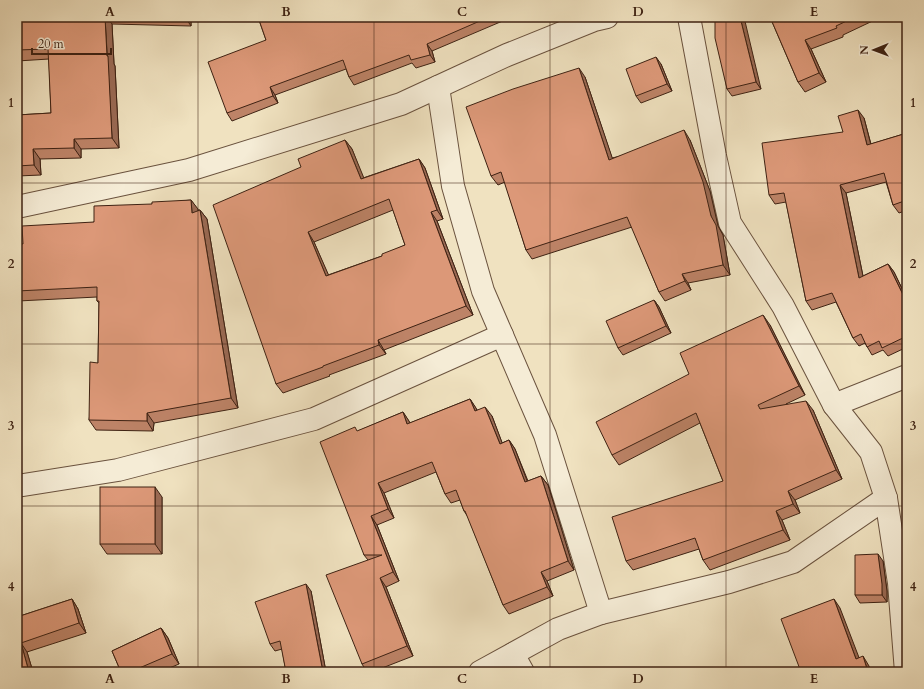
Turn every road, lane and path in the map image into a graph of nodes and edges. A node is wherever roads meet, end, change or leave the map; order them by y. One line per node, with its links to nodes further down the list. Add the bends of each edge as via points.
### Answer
1 (607, 17): 3 (street, via 515,52)
2 (689, 17): 7 (street, via 730,223 783,306)
3 (438, 87): 4 (street, via 401,104 189,170); 5 (street, via 453,186 483,291)
4 (17, 207)
5 (502, 335): 8 (street, via 314,419 118,470); 11 (street, via 545,435)
6 (907, 376): 7 (street)
7 (834, 405): 9 (street, via 871,452)
8 (17, 486)
9 (886, 498): 10 (street); 11 (street, via 793,562 729,582)
10 (903, 583): 14 (street)
11 (601, 613): 12 (street, via 558,629)
12 (518, 663): 13 (street)
13 (480, 672)
14 (906, 672)

